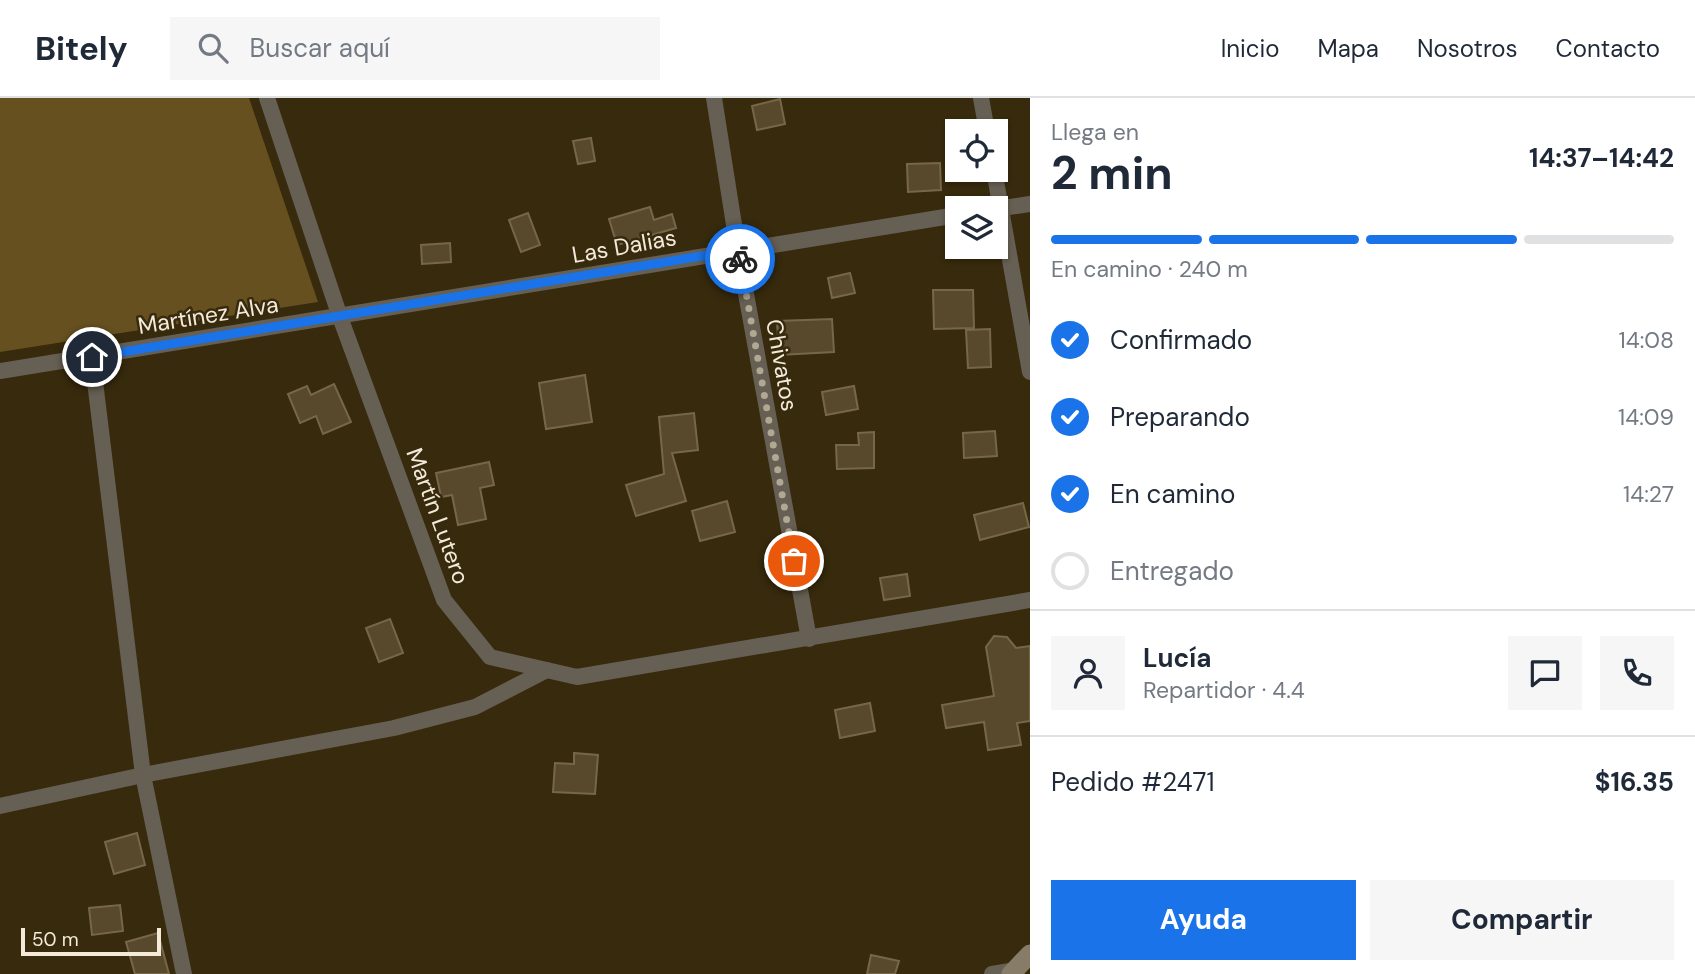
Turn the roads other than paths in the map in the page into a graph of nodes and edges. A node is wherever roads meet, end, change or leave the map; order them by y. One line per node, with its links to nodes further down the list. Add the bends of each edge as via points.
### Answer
1 (267, 98): 10 (street, Martín Lutero)
2 (714, 98): 8 (street, Chivatos)
3 (981, 98): 4 (street)
4 (985, 119)
5 (1030, 204): 6 (street)
6 (1008, 207)
7 (945, 217): 8 (street, Las Dalias)
8 (738, 250): 10 (street, Las Dalias); 15 (street, Chivatos)
9 (1008, 259): 13 (street)
10 (340, 317): 11 (street, Martínez Alva); 16 (street, Martín Lutero, via 444,600 490,657)
11 (92, 357): 12 (street, Martínez Alva); 17 (street)
12 (0, 371)
13 (1030, 372)
14 (1030, 600): 15 (street, Martín Lutero)
15 (809, 639): 16 (street, Martín Lutero, via 577,677)
16 (547, 670): 17 (street, via 475,707 394,728)
17 (143, 775): 18 (street); 21 (street)
18 (0, 806)
19 (1030, 954): 20 (main road)
20 (1014, 972): 22 (street)
21 (184, 974)
22 (992, 974)

